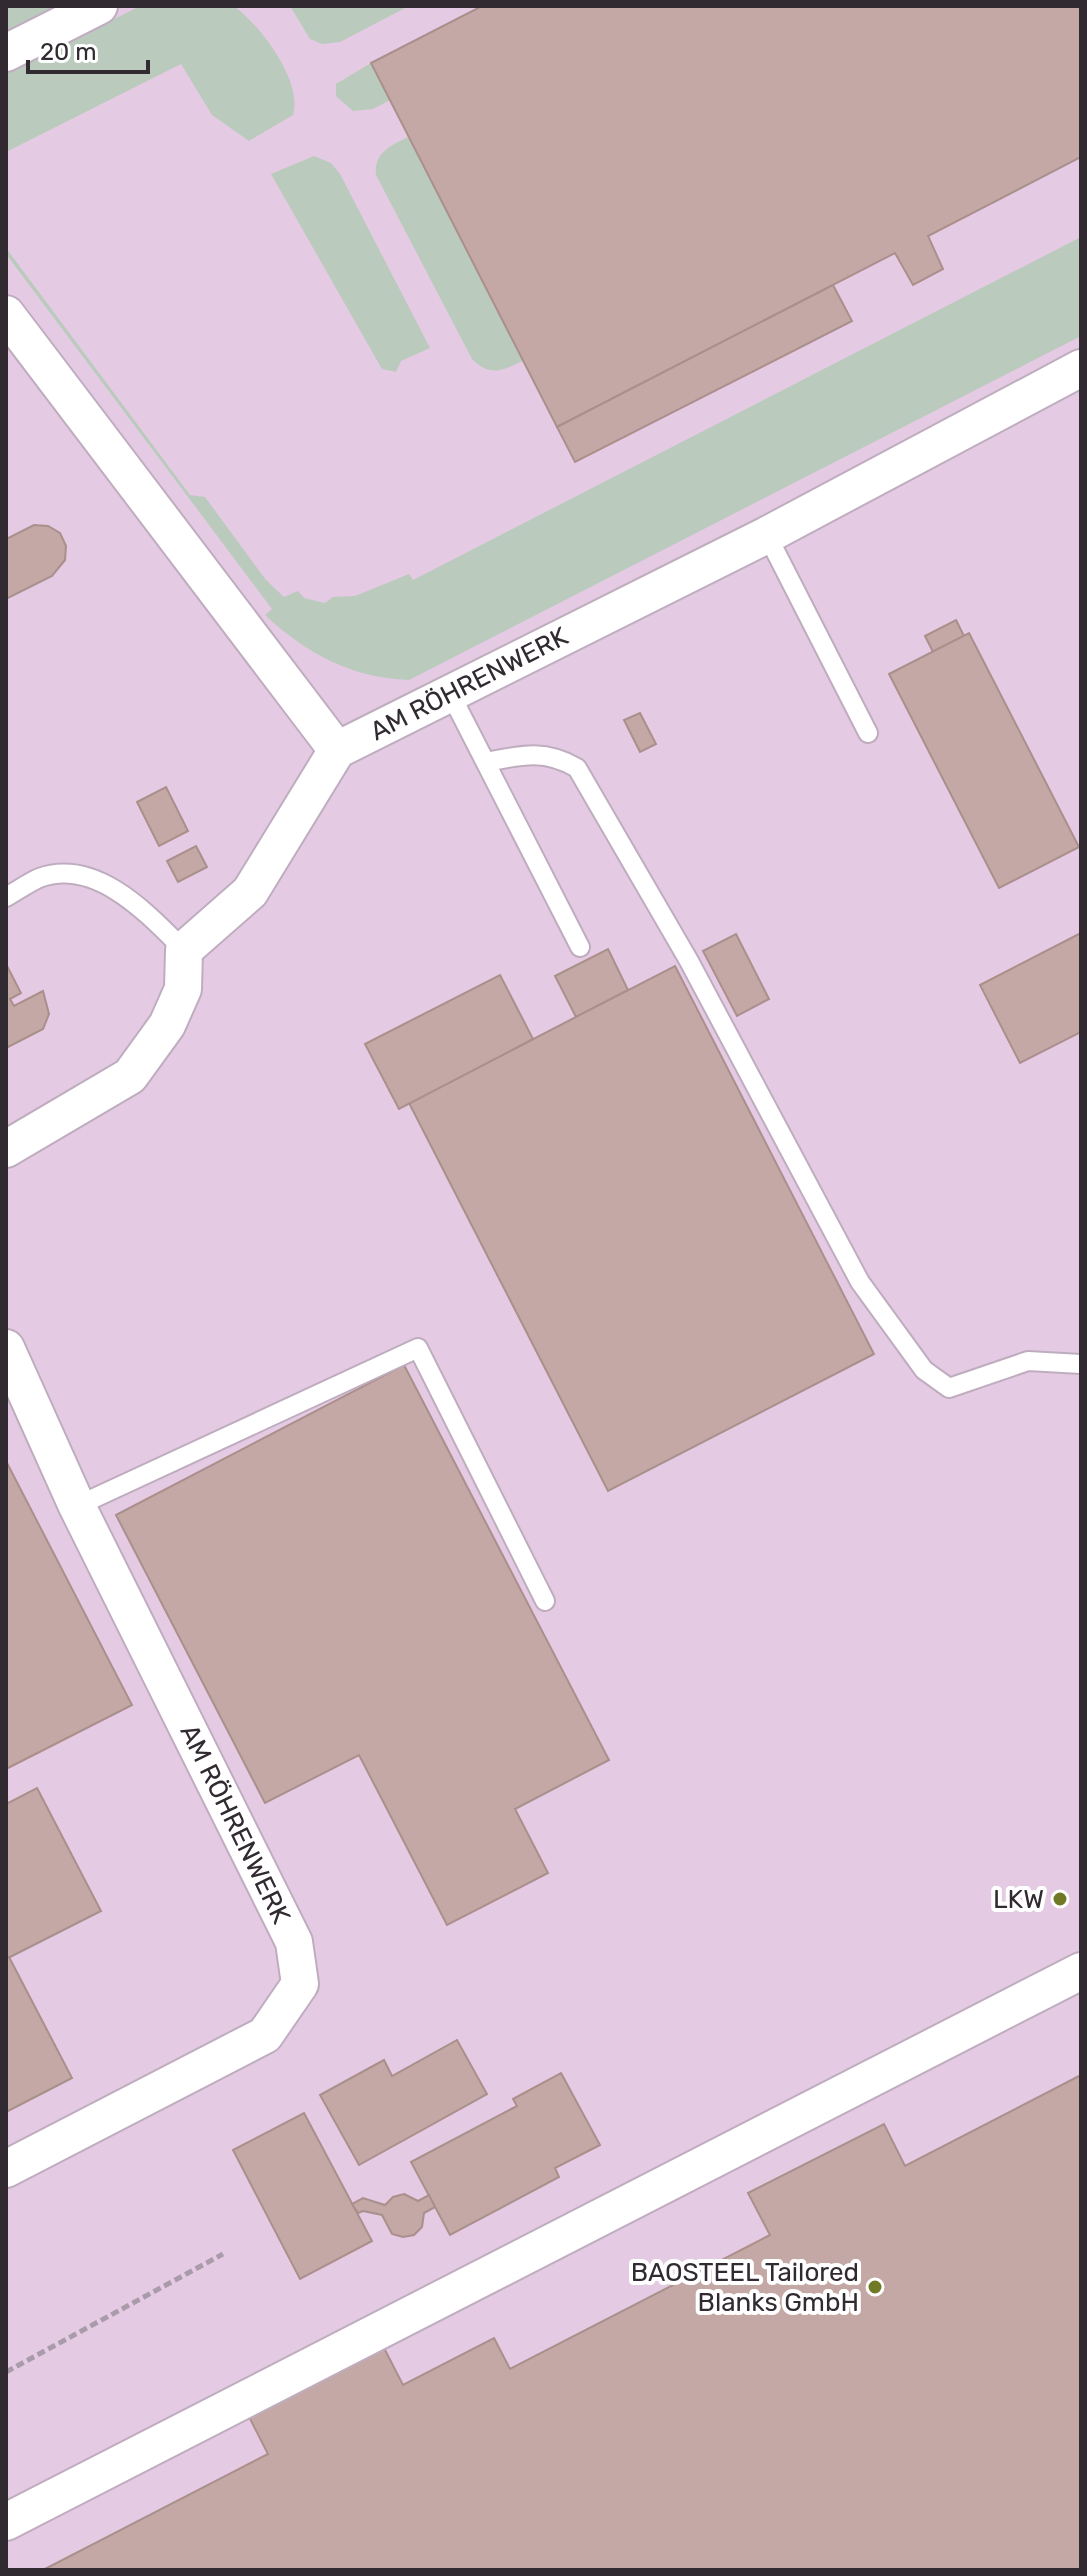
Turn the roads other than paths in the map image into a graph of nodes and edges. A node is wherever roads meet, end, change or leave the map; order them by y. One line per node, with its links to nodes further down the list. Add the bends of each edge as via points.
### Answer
1 (99, 6): 2 (street)
2 (6, 53)
3 (6, 314): 8 (street)
4 (1081, 368): 5 (street, AM RÖHRENWERK)
5 (767, 535): 6 (street, AM RÖHRENWERK); 7 (lane)
6 (450, 693): 8 (street, AM RÖHRENWERK); 9 (lane)
7 (868, 733)
8 (337, 750): 12 (street, AM RÖHRENWERK, via 250,892)
9 (486, 762): 11 (lane); 15 (lane, via 527,753 556,756 577,768 689,961 860,1282 924,1370 949,1388 1028,1361)
10 (6, 897): 12 (lane, via 41,877 74,875 113,887)
11 (580, 947)
12 (184, 950): 13 (street, via 183,989 167,1025 130,1076)
13 (6, 1149)
14 (6, 1348): 16 (street, AM RÖHRENWERK)
15 (1081, 1364)
16 (77, 1506): 17 (lane, via 418,1348); 19 (street, AM RÖHRENWERK, via 294,1942 300,1984 265,2035)
17 (545, 1601)
18 (1081, 1971): 20 (street)
19 (6, 2169)
20 (6, 2522)

